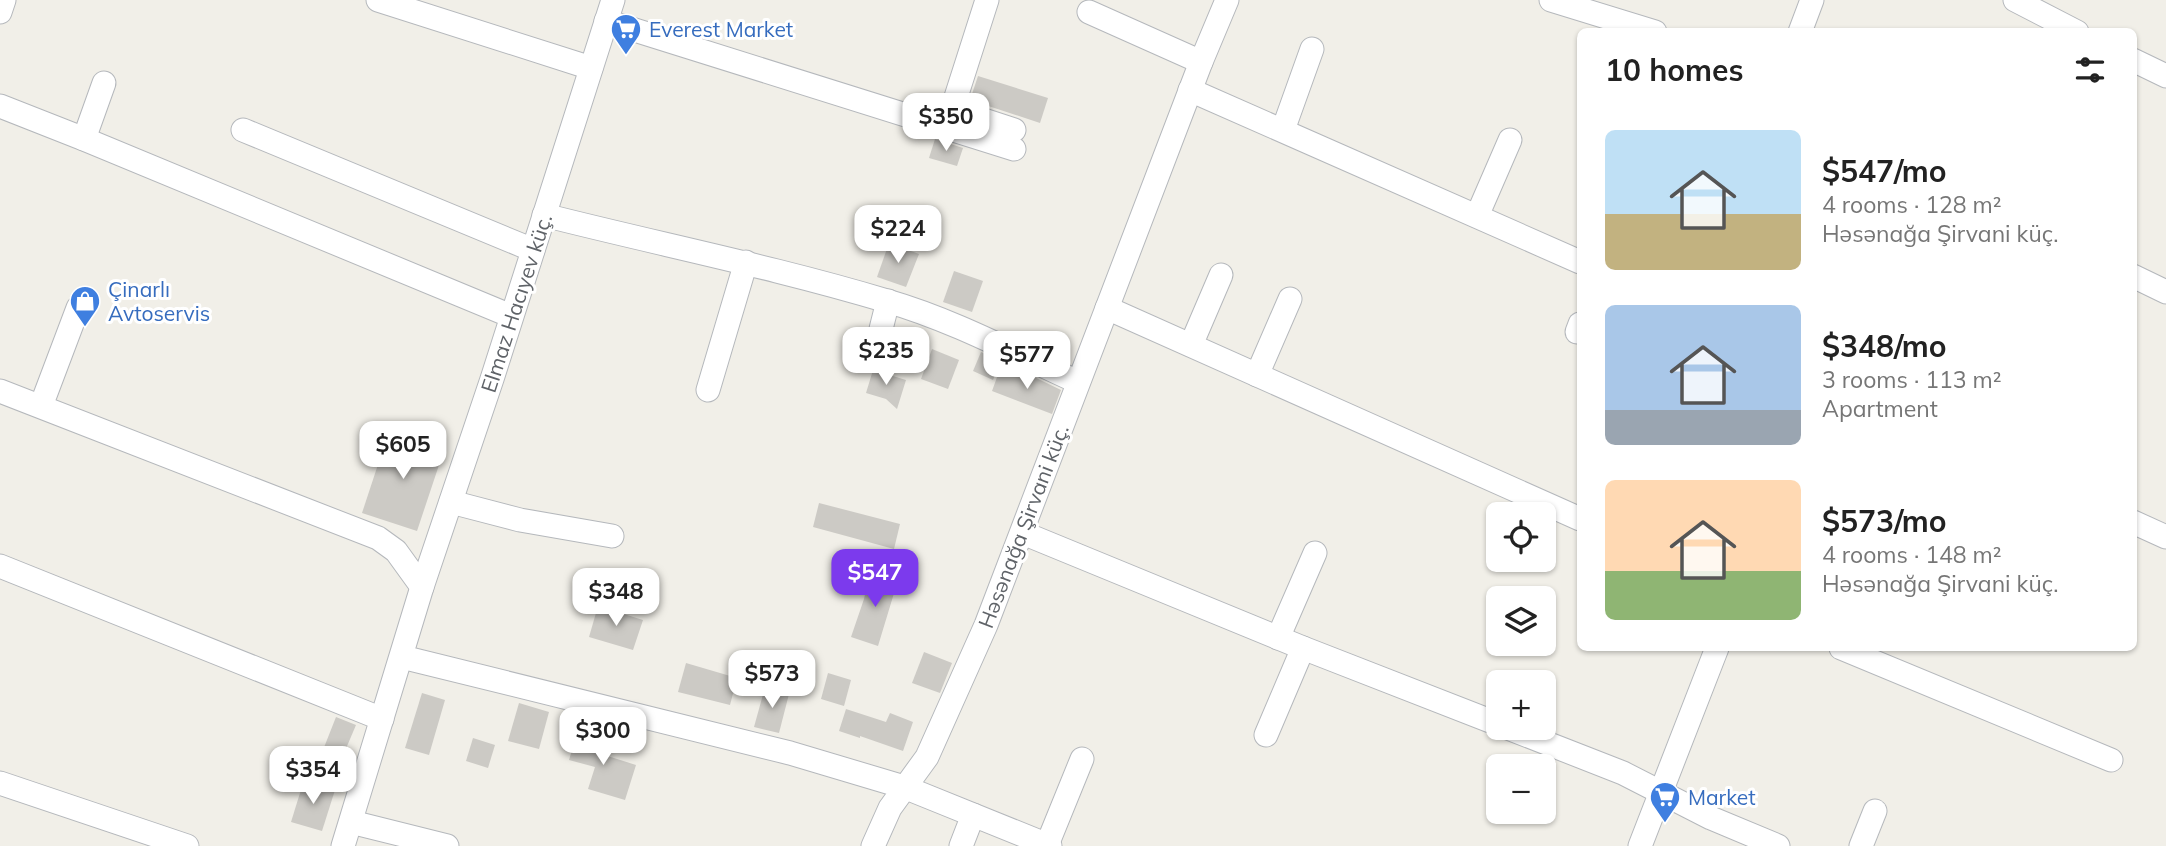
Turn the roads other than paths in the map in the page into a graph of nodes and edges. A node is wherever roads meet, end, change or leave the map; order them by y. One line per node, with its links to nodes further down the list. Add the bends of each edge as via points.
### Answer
1 (4, 0): 9 (street)
2 (381, 0): 17 (street)
3 (987, 0): 8 (street, via 956,108 1014,139)
4 (1227, 0): 15 (street, Həsənağa Şirvani küç.)
5 (1551, 0): 11 (street)
6 (1812, 0): 12 (street)
7 (2015, 0): 13 (street)
8 (609, 10): 17 (street, Elmaz Hacıyev küç.)
9 (0, 12)
10 (1089, 12): 15 (street)
11 (1642, 28)
12 (1802, 28)
13 (2069, 28)
14 (1312, 49): 23 (street)
15 (1201, 62): 20 (street, Həsənağa Şirvani küç.)
16 (2137, 62): 18 (street)
17 (591, 68): 26 (street, Elmaz Hacıyev küç.)
18 (2166, 76)
19 (104, 83): 24 (street)
20 (1190, 90): 23 (street); 37 (street, Həsənağa Şirvani küç.)
21 (0, 106): 24 (street)
22 (243, 130): 28 (street)
23 (1283, 130): 27 (street)
24 (84, 139): 38 (street)
25 (1510, 140): 27 (street)
26 (544, 215): 28 (street, Elmaz Hacıyev küç.); 30 (street)
27 (1477, 216): 29 (street)
28 (533, 250): 38 (street, Elmaz Hacıyev küç.)
29 (1577, 261)
30 (746, 262): 35 (street); 43 (street)
31 (1220, 275): 40 (street)
32 (2137, 278): 33 (street)
33 (2166, 292)
34 (1290, 299): 41 (street)
35 (888, 301): 39 (street); 42 (street)
36 (78, 308): 45 (street)
37 (1107, 308): 40 (street); 42 (street, Həsənağa Şirvani küç.)
38 (511, 316): 46 (street, Elmaz Hacıyev küç.)
39 (881, 329)
40 (1191, 345): 41 (street)
41 (1257, 375): 47 (street)
42 (1079, 382): 49 (street, Həsənağa Şirvani küç.)
43 (708, 390)
44 (0, 391): 45 (street)
45 (41, 406): 54 (street, via 378,538 396,551)
46 (451, 502): 50 (street); 54 (street, Elmaz Hacıyev küç.)
47 (1577, 518)
48 (2137, 524): 51 (street)
49 (1023, 533): 55 (street); 67 (street, Həsənağa Şirvani küç., via 931,747)
50 (612, 536)
51 (2166, 537)
52 (1315, 553): 55 (street)
53 (0, 566): 60 (street)
54 (422, 587): 59 (street, Elmaz Hacıyev küç.)
55 (1278, 638): 56 (street)
56 (1303, 648): 61 (street); 62 (street)
57 (1716, 651): 68 (street)
58 (1848, 651): 65 (street)
59 (402, 657): 60 (street, Elmaz Hacıyev küç.); 67 (street, via 790,753)
60 (382, 719): 71 (street, Elmaz Hacıyev küç.)
61 (1486, 719)
62 (1266, 735)
63 (1539, 740): 68 (street)
64 (1082, 759): 72 (street)
65 (2111, 760)
66 (0, 783): 73 (street)
67 (904, 787): 70 (street); 76 (street, Həsənağa Şirvani küç.)
68 (1659, 792): 78 (street); 79 (street)
69 (1875, 811): 80 (street)
70 (973, 815): 72 (street); 77 (street)
71 (351, 822): 74 (street, Elmaz Hacıyev küç.); 75 (street)
72 (1049, 845)
73 (187, 846)
74 (343, 846)
75 (447, 846)
76 (873, 846)
77 (961, 846)
78 (1640, 846)
79 (1778, 846)
80 (1861, 846)

